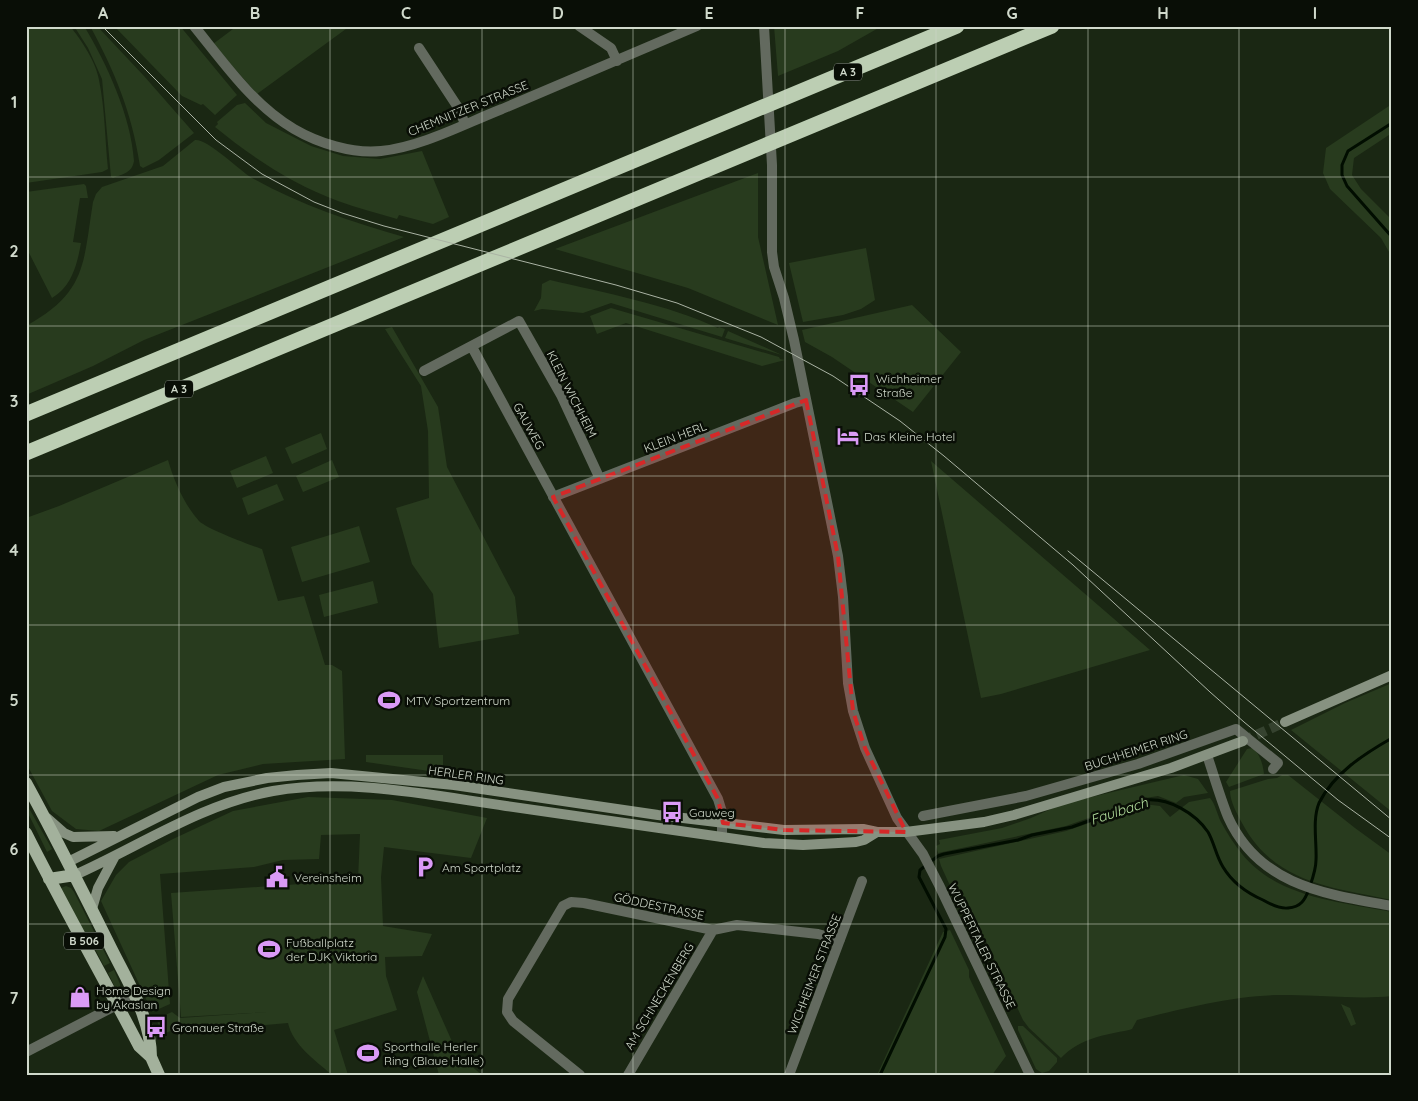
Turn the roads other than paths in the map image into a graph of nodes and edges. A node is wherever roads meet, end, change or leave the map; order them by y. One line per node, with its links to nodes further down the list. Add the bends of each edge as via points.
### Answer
1 (194, 26): 9 (street, CHEMNITZER STRASSE, via 269,112 313,139 344,148 380,151 418,142)
2 (579, 26): 8 (street, via 611,48)
3 (697, 26): 8 (street, CHEMNITZER STRASSE)
4 (764, 26): 12 (street, via 772,165 773,260)
5 (957, 26): 13 (highway, A 3)
6 (1052, 26): 14 (highway, A 3)
7 (419, 48): 9 (street)
8 (617, 61): 9 (street, CHEMNITZER STRASSE)
9 (465, 124)
10 (472, 348): 11 (street); 15 (street, KLEIN WICHHEIM, via 520,321 561,395); 16 (street, GAUWEG)
11 (424, 372)
12 (806, 400): 15 (street, KLEIN HERL); 29 (street, via 838,556 853,711 878,778)
13 (26, 414)
14 (26, 453)
15 (600, 479): 16 (street, KLEIN HERL)
16 (553, 498): 27 (street, GAUWEG, via 718,799)
17 (1392, 675): 18 (main road)
18 (1285, 722)
19 (1243, 741): 20 (main road, BUCHHEIMER RING)
20 (1207, 755): 26 (main road, BUCHHEIMER RING); 38 (street, via 1238,835 1249,850 1272,870 1300,886 1319,892)
21 (1273, 769): 23 (street, BUCHHEIMER RING, via 1278,763 1236,729 1138,764)
22 (26, 783): 24 (main road, B 506)
23 (983, 806): 25 (street, BUCHHEIMER RING); 26 (street)
24 (44, 815): 31 (main road, via 73,837); 34 (main road, B 506)
25 (923, 816)
26 (984, 822): 29 (main road, BUCHHEIMER RING)
27 (723, 823): 28 (main road, HERLER RING, via 784,830 864,829); 31 (main road, HERLER RING, via 454,785 331,773 267,778 224,787); 32 (street, GAUWEG)
28 (877, 832): 29 (main road, HERLER RING); 32 (main road, HERLER RING, via 856,842 803,845)
29 (906, 832): 50 (street, WUPPERTALER STRASSE, via 931,870)
30 (26, 834): 36 (main road, B 506)
31 (120, 836): 34 (main road, HERLER RING)
32 (722, 837): 33 (main road, HERLER RING, via 416,792 307,787 273,791 222,805)
33 (115, 856): 35 (main road, HERLER RING); 39 (main road)
34 (68, 862): 35 (main road, B 506); 36 (main road)
35 (75, 876): 36 (main road); 39 (main road, B 506)
36 (49, 879): 43 (main road, B 506)
37 (862, 882): 41 (street, WICHHEIMER STRASSE)
38 (1392, 906)
39 (92, 909): 42 (main road, B 506)
40 (713, 930): 41 (street, GÖDDESTRASSE, via 736,925 818,934); 47 (street, GÖDDESTRASSE, via 584,902 563,906 508,999 507,1012); 48 (street, AM SCHNECKENBERG)
41 (840, 940): 49 (street, WICHHEIMER STRASSE)
42 (134, 996): 43 (street); 45 (main road, B 506, via 151,1042)
43 (117, 1005): 44 (street); 45 (main road, B 506, via 139,1046)
44 (26, 1052)
45 (151, 1058): 46 (main road, B 506)
46 (159, 1075)
47 (580, 1075)
48 (628, 1075)
49 (789, 1075)
50 (1030, 1075)

